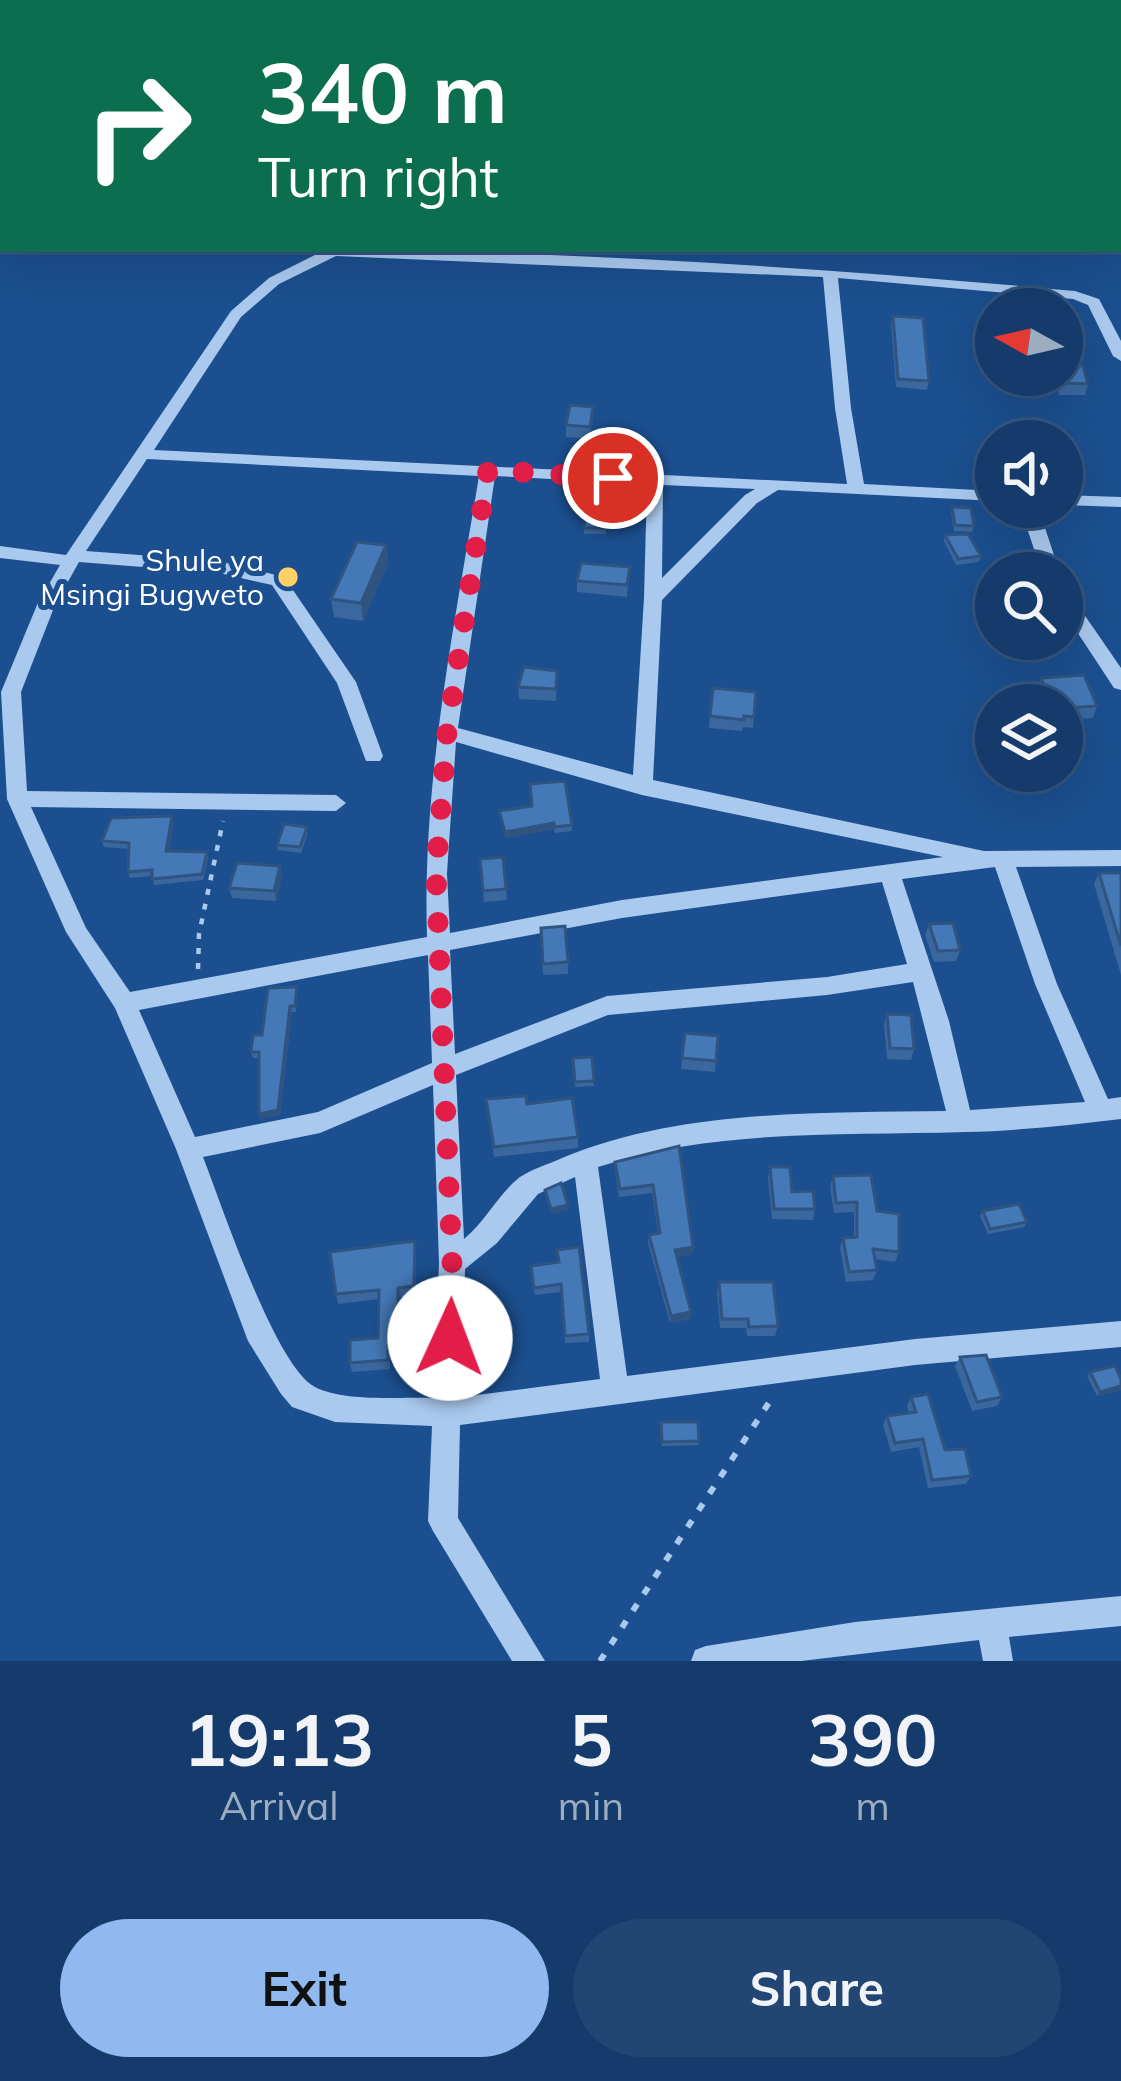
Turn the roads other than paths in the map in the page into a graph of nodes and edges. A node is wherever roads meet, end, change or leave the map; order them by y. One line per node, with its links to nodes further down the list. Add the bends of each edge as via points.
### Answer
1 (331, 252): 5 (street, via 245,303)
2 (356, 252): 3 (street)
3 (830, 273): 4 (street, via 1076,295 1094,302); 9 (street)
4 (1121, 356)
5 (140, 454): 6 (street); 14 (street)
6 (488, 470): 7 (street); 18 (street)
7 (655, 481): 8 (street); 15 (street)
8 (773, 486): 9 (street); 15 (street)
9 (856, 489): 10 (street)
10 (975, 495)
11 (1083, 501): 12 (street)
12 (1121, 502)
13 (0, 552): 14 (street)
14 (73, 558): 19 (street, via 219,567 278,581 346,682); 21 (street, via 10,692)
15 (653, 598): 20 (street)
16 (1083, 626): 17 (street)
17 (1121, 683)
18 (447, 732): 20 (street); 26 (street)
19 (373, 756)
20 (642, 787): 24 (street)
21 (17, 800): 22 (street); 28 (street, via 77,932)
22 (336, 803)
23 (1121, 858): 24 (street)
24 (995, 859): 25 (street); 30 (street, via 1046,984)
25 (890, 874): 26 (street); 27 (street)
26 (436, 942): 28 (street); 29 (street)
27 (920, 970): 29 (street, via 608,1006); 31 (street)
28 (124, 1003): 32 (street)
29 (441, 1070): 32 (street, via 320,1122); 34 (street)
30 (1111, 1110): 31 (street)
31 (961, 1124): 33 (street, via 696,1134)
32 (188, 1149): 37 (street, via 258,1332 302,1397 367,1412)
33 (585, 1159): 34 (street, via 530,1184); 36 (street)
34 (452, 1263): 37 (street)
35 (1121, 1334): 36 (street)
36 (615, 1392): 37 (street)
37 (447, 1413): 40 (street, via 443,1521)
38 (1121, 1611): 39 (street)
39 (991, 1624): 41 (street); 42 (street)
40 (530, 1661)
41 (706, 1661)
42 (998, 1661)

